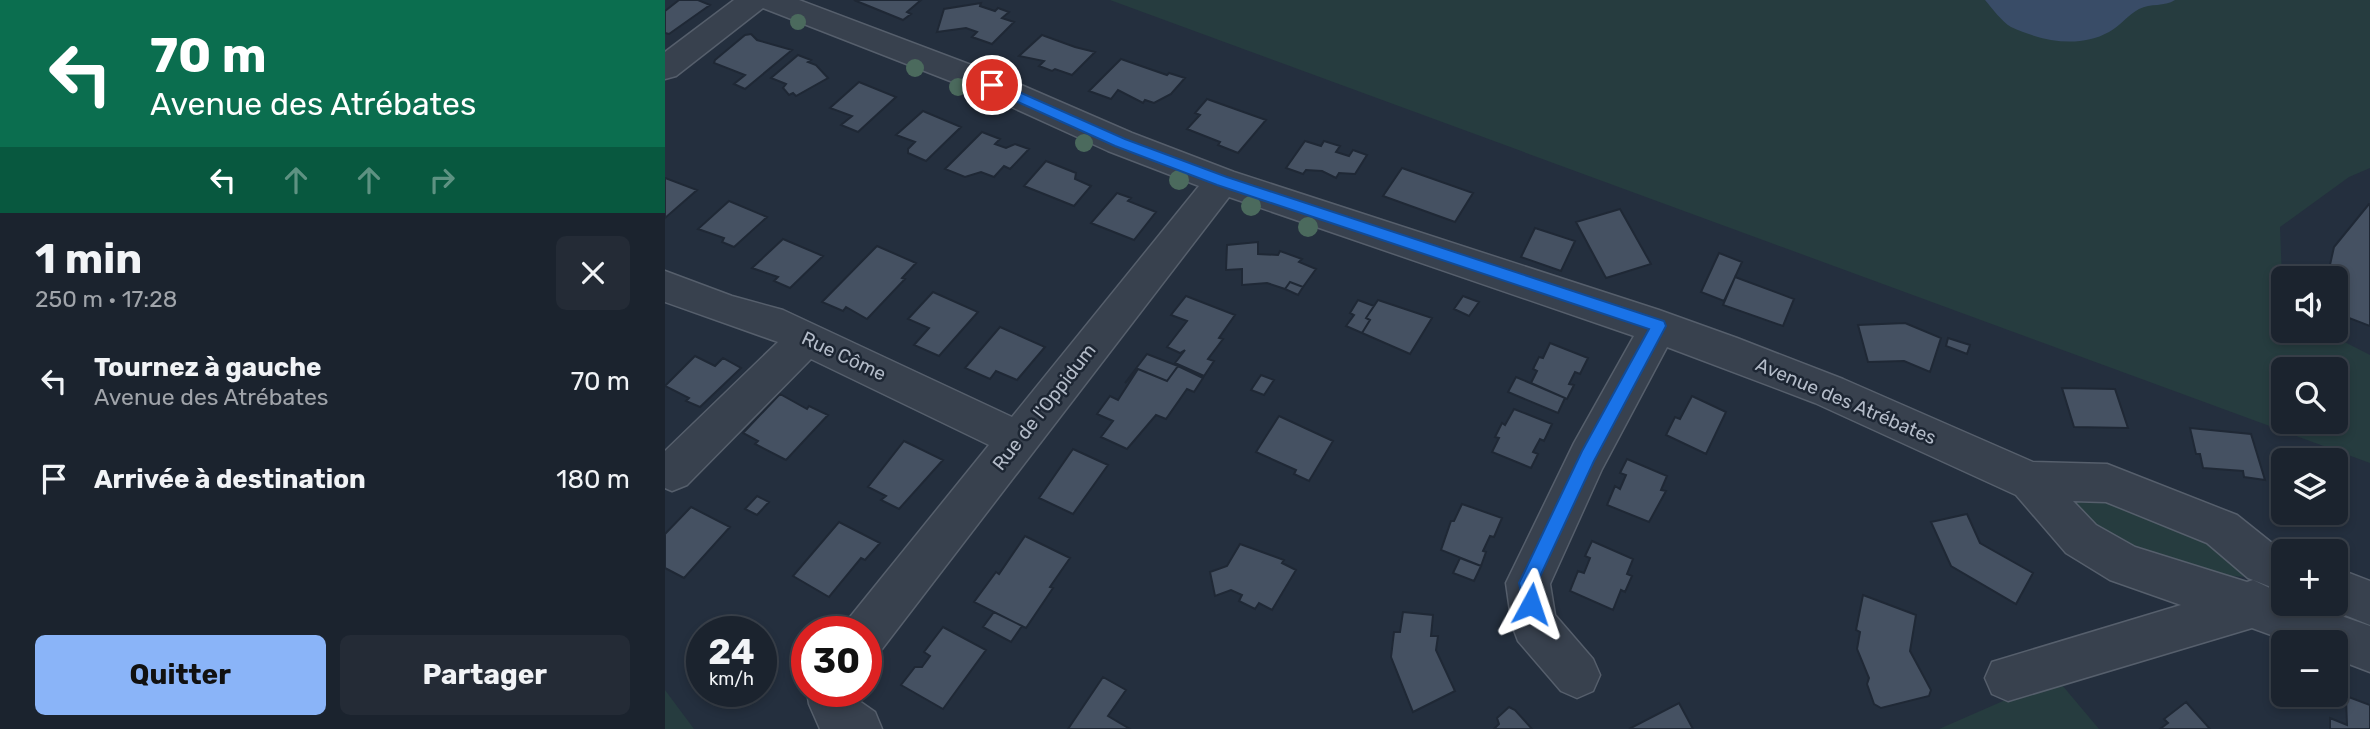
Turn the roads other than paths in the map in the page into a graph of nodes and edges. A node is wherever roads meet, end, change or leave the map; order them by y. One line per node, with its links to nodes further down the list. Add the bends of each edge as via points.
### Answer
1 (754, 0): 3 (street)
2 (771, 0): 4 (street, Avenue des Atrébates)
3 (665, 68)
4 (1222, 181): 6 (street, Avenue des Atrébates); 8 (street, Rue de l'Oppidum)
5 (665, 286): 7 (street, Rue Côme)
6 (1658, 326): 10 (street, Avenue des Atrébates, via 1829,391); 18 (street, via 1588,456 1528,583 1534,625)
7 (806, 338): 8 (street, Rue Côme); 9 (street)
8 (1018, 439): 16 (street, Rue de l'Oppidum)
9 (672, 472)
10 (2031, 481): 11 (street, Avenue des Atrébates, via 2107,483 2222,529); 15 (street, Avenue des Atrébates, via 2081,539 2125,565)
11 (2271, 566)
12 (2271, 571): 15 (street, Avenue des Atrébates)
13 (2348, 595): 14 (street)
14 (2370, 603)
15 (2252, 606): 17 (street, Avenue des Atrébates); 19 (street)
16 (879, 616)
17 (2370, 649)
18 (1577, 675)
19 (2008, 678)
20 (834, 707): 21 (street, via 838,716)
21 (858, 729)

